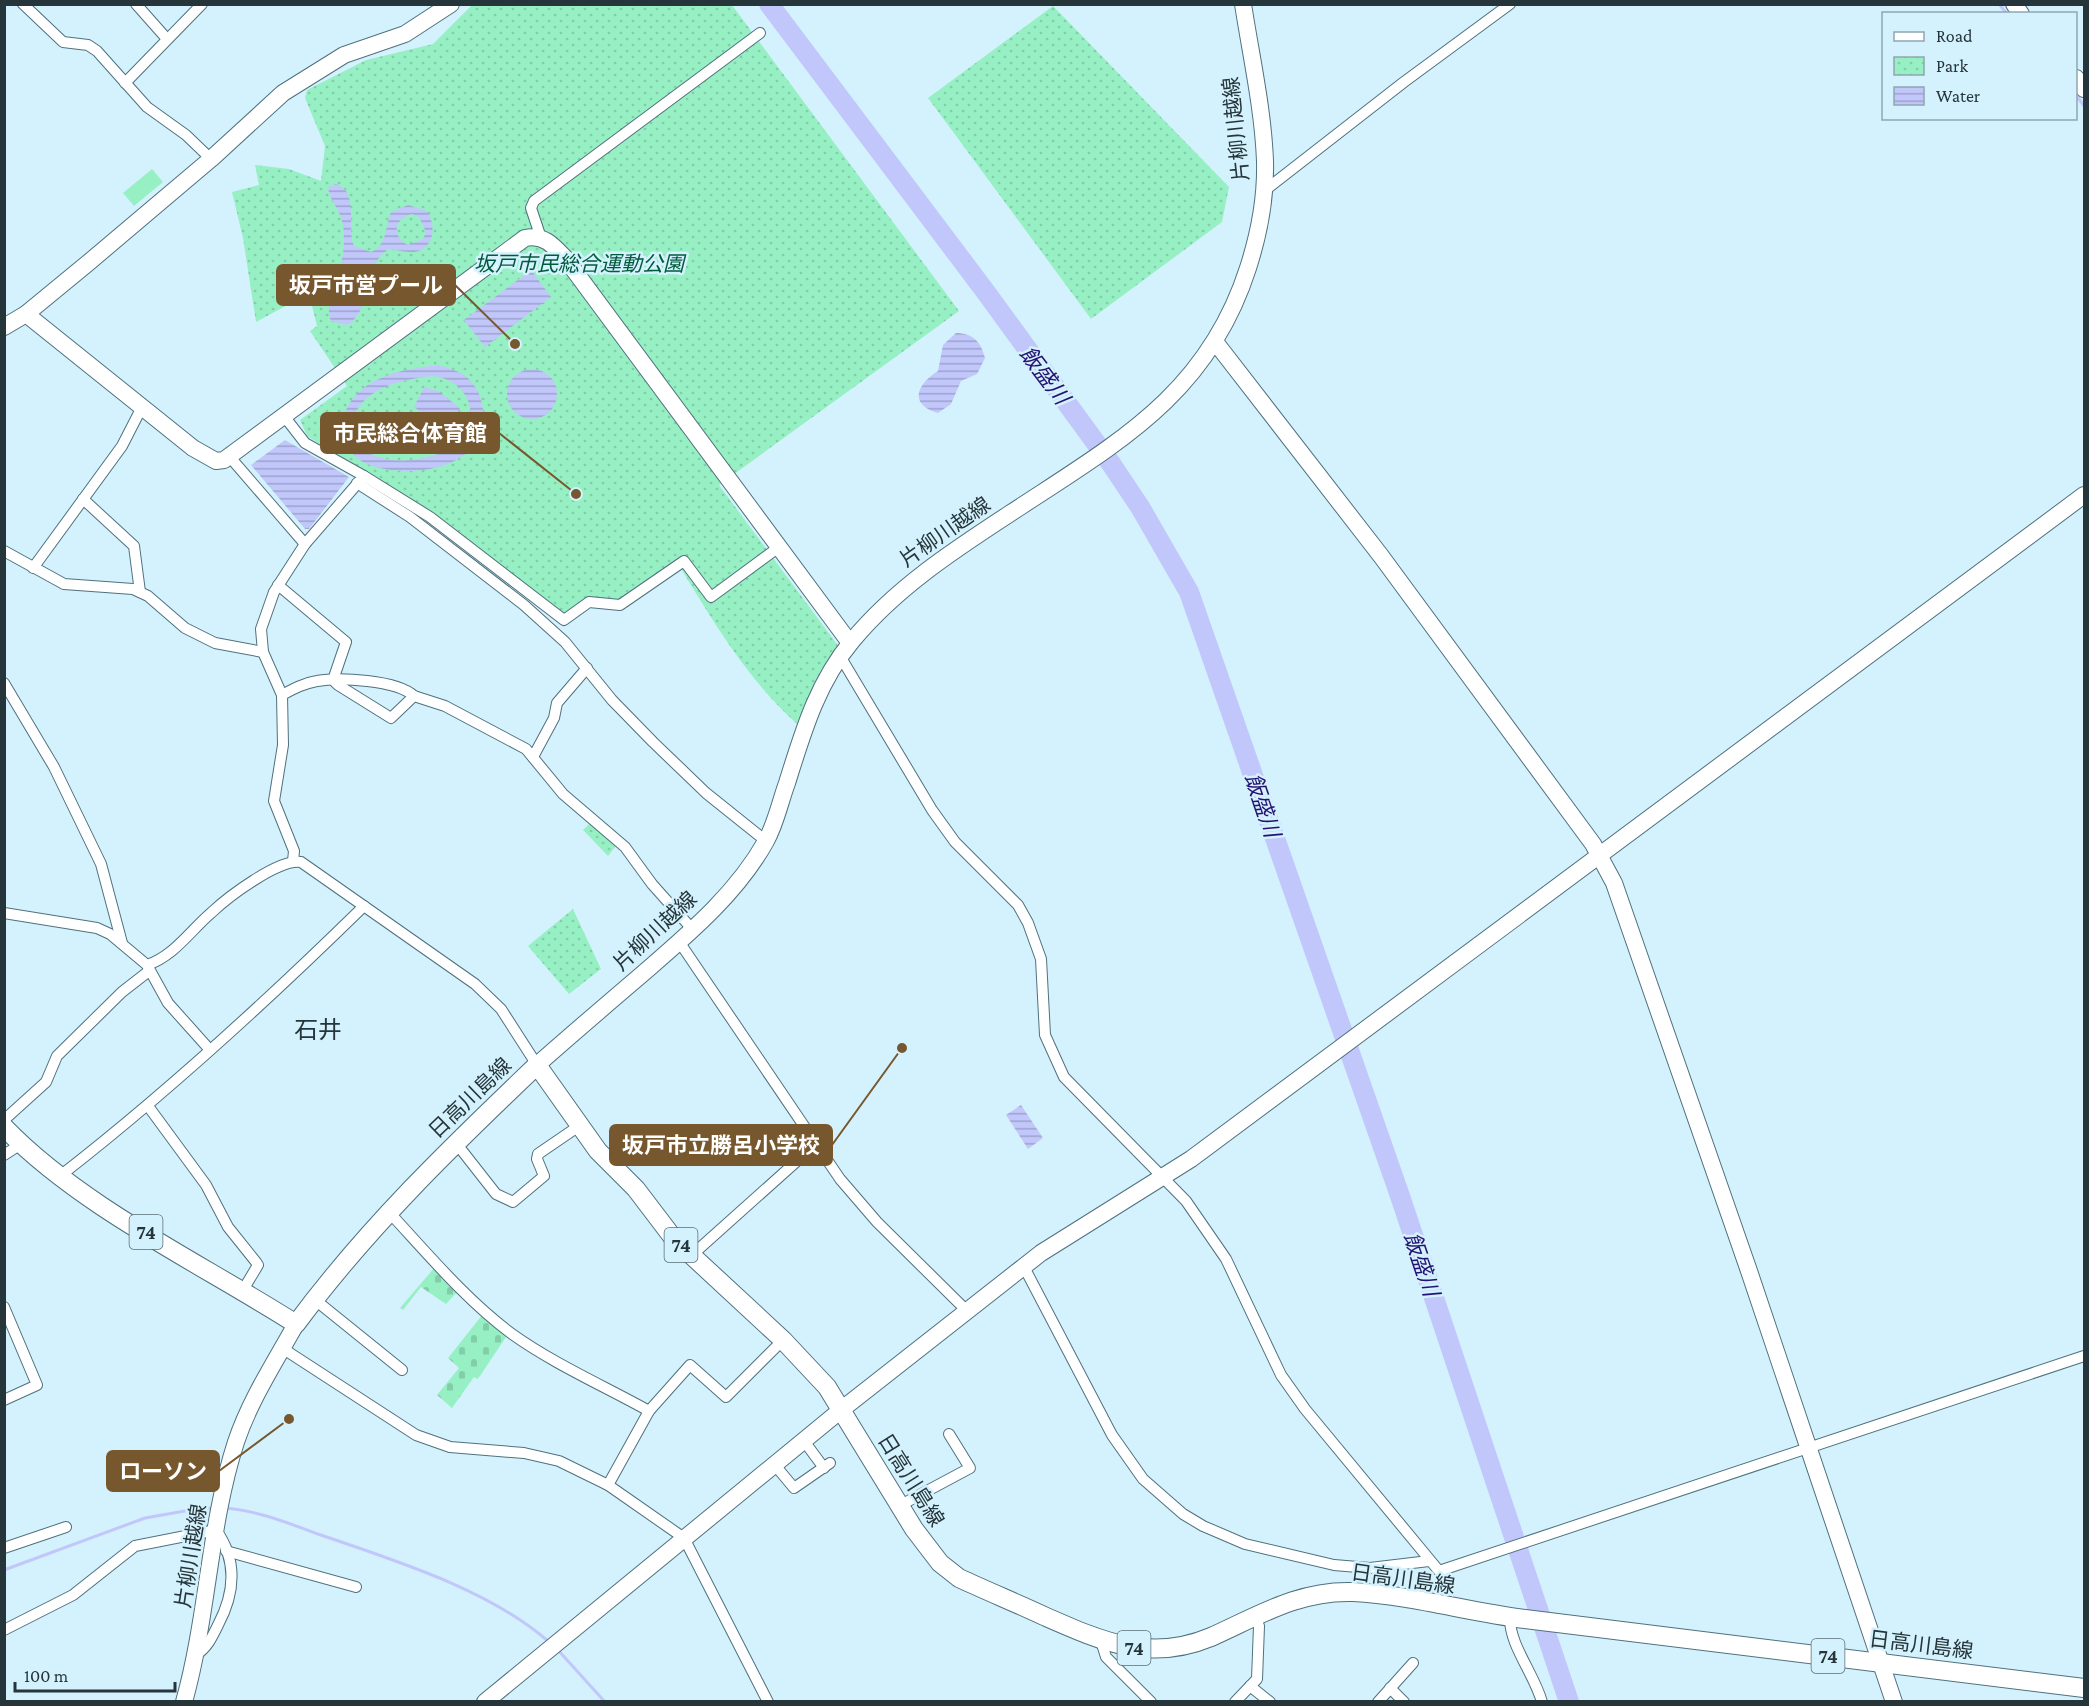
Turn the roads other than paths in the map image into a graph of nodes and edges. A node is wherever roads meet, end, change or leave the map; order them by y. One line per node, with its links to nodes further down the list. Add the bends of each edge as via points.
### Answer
1 (23, 4): 9 (street, via 63,42 88,45 97,51)
2 (136, 4): 8 (street)
3 (202, 4): 8 (street)
4 (451, 4): 10 (street, via 405,34 344,55 283,93)
5 (1243, 4): 11 (street, 片柳川越線, via 1265,159)
6 (1510, 4): 11 (street)
7 (760, 33): 12 (street, via 534,201 531,208)
8 (167, 39): 9 (street)
9 (125, 83): 10 (street, via 147,107)
10 (211, 159): 13 (street)
11 (1264, 191): 15 (street, 片柳川越線, via 1242,288)
12 (542, 238): 17 (street, via 525,238); 23 (street, via 565,258)
13 (26, 314): 14 (street); 16 (street)
14 (4, 327)
15 (1216, 343): 28 (street, 片柳川越線, via 1192,375 1153,415 941,560 890,599); 37 (street, via 1381,556)
16 (142, 407): 18 (street, via 207,457 216,461); 21 (street, via 122,446)
17 (284, 416): 18 (street); 19 (street, via 305,443)
18 (229, 456): 22 (street)
19 (361, 479): 22 (street); 23 (street, via 430,517 564,620 589,602 621,605 684,561 711,597); 30 (street, via 513,597)
20 (2085, 495): 37 (street)
21 (83, 499): 25 (street); 27 (street, via 134,546)
22 (305, 544): 26 (street)
23 (779, 547): 28 (street)
24 (4, 551): 25 (street)
25 (33, 568): 27 (street, via 64,584 123,586)
26 (278, 585): 29 (street, via 265,610 261,629); 31 (street, via 346,642)
27 (140, 592): 29 (street, via 185,628 215,643)
28 (845, 649): 36 (street, 片柳川越線, via 803,728); 56 (street, via 932,810 956,842 1018,905 1029,923 1041,959 1045,1035 1059,1068)
29 (263, 652): 33 (street)
30 (587, 668): 35 (street, via 557,703 554,718); 36 (street, via 653,742 706,793)
31 (333, 680): 33 (street, via 305,684); 34 (street, via 361,680); 34 (street, via 391,717)
32 (4, 683): 42 (street, via 54,767 101,864)
33 (282, 695): 38 (street, via 283,745 274,801 294,851)
34 (414, 696): 35 (street, via 445,705 481,723)
35 (533, 757): 41 (street, via 563,794 625,847)
36 (766, 841): 41 (street, 片柳川越線, via 734,886)
37 (1598, 855): 56 (street); 74 (street, via 1630,924)
38 (293, 861): 39 (street, via 304,864); 44 (street, via 232,896)
39 (364, 906): 45 (street, via 267,1001); 46 (street, via 485,993 501,1009)
40 (4, 913): 42 (street, via 98,928)
41 (693, 930): 43 (street, 片柳川越線)
42 (122, 943): 44 (street)
43 (680, 943): 46 (street, 片柳川越線); 53 (street)
44 (148, 968): 45 (street, via 168,1003); 48 (street, via 57,1056 46,1082)
45 (210, 1050): 47 (street)
46 (537, 1065): 49 (main road, 日高川島線 / 74); 51 (main road, 日高川島線)
47 (148, 1106): 55 (street); 60 (street, via 206,1185 228,1227 258,1265)
48 (4, 1120)
49 (579, 1126): 51 (street, via 538,1154 544,1176 513,1202 496,1194); 58 (main road, 日高川島線 / 74)
50 (4, 1127): 52 (main road, 74)
51 (456, 1143): 57 (main road, 日高川島線)
52 (21, 1144): 54 (street); 55 (main road, 74)
53 (816, 1144): 58 (street); 63 (street, via 855,1198)
54 (4, 1155)
55 (60, 1176): 60 (main road, 74)
56 (1164, 1177): 59 (street); 83 (street, via 1186,1201 1226,1259 1281,1374 1305,1409)
57 (388, 1211): 61 (main road, 日高川島線); 71 (street, via 500,1325)
58 (692, 1255): 65 (main road, 日高川島線 / 74)
59 (1024, 1267): 63 (street); 83 (street, via 1112,1435 1143,1479 1183,1514 1245,1544 1334,1565 1370,1568)
60 (243, 1290): 64 (main road, 74)
61 (314, 1299): 64 (main road, 日高川島線); 68 (street)
62 (4, 1306): 69 (street, via 37,1385)
63 (967, 1311): 70 (street)
64 (296, 1324): 66 (street, 片柳川越線)
65 (783, 1340): 70 (main road, 日高川島線 / 74, via 812,1369); 71 (street, via 726,1397 690,1365)
66 (282, 1348): 76 (street, via 431,1442 469,1451 540,1456 584,1471); 78 (street, 片柳川越線, via 248,1412 231,1461)
67 (2085, 1356): 74 (street)
68 (402, 1370)
69 (4, 1400)
70 (841, 1410): 73 (street); 77 (main road, 日高川島線 / 74)
71 (649, 1411): 76 (street)
72 (949, 1434): 77 (street, via 970,1468)
73 (804, 1441): 75 (street); 75 (street, via 827,1465 794,1488)
74 (1807, 1449): 83 (street, via 1443,1571); 90 (street)
75 (774, 1464): 80 (street)
76 (609, 1485): 80 (street)
77 (899, 1506): 88 (main road, 日高川島線 / 74, via 929,1550 959,1578)
78 (219, 1515): 82 (street); 87 (street, via 135,1546 73,1595); 89 (street, 片柳川越線)
79 (66, 1527): 81 (street)
80 (684, 1539): 96 (street); 97 (street)
81 (4, 1548)
82 (226, 1551): 84 (street); 89 (street, via 233,1584 230,1602 207,1648)
83 (1429, 1561)
84 (356, 1587)
85 (1254, 1615): 86 (main road, 日高川島線 / 74, via 1301,1598 1350,1592); 88 (main road, 日高川島線 / 74, via 1188,1644 1161,1649 1129,1648); 92 (street, via 1259,1626 1259,1671)
86 (1514, 1618): 90 (main road, 日高川島線 / 74); 103 (street, via 1512,1638)
87 (4, 1630)
88 (1101, 1641): 98 (street, via 1106,1658)
89 (196, 1654): 95 (street, 片柳川越線)
90 (1881, 1662): 94 (main road, 日高川島線 / 74); 104 (street)
91 (1413, 1663): 93 (street)
92 (1250, 1686): 99 (street); 100 (street)
93 (1390, 1688): 101 (street); 102 (street)
94 (2085, 1688)
95 (184, 1701)
96 (485, 1701)
97 (768, 1701)
98 (1150, 1701)
99 (1235, 1701)
100 (1270, 1701)
101 (1378, 1701)
102 (1404, 1701)
103 (1542, 1701)
104 (1894, 1701)

